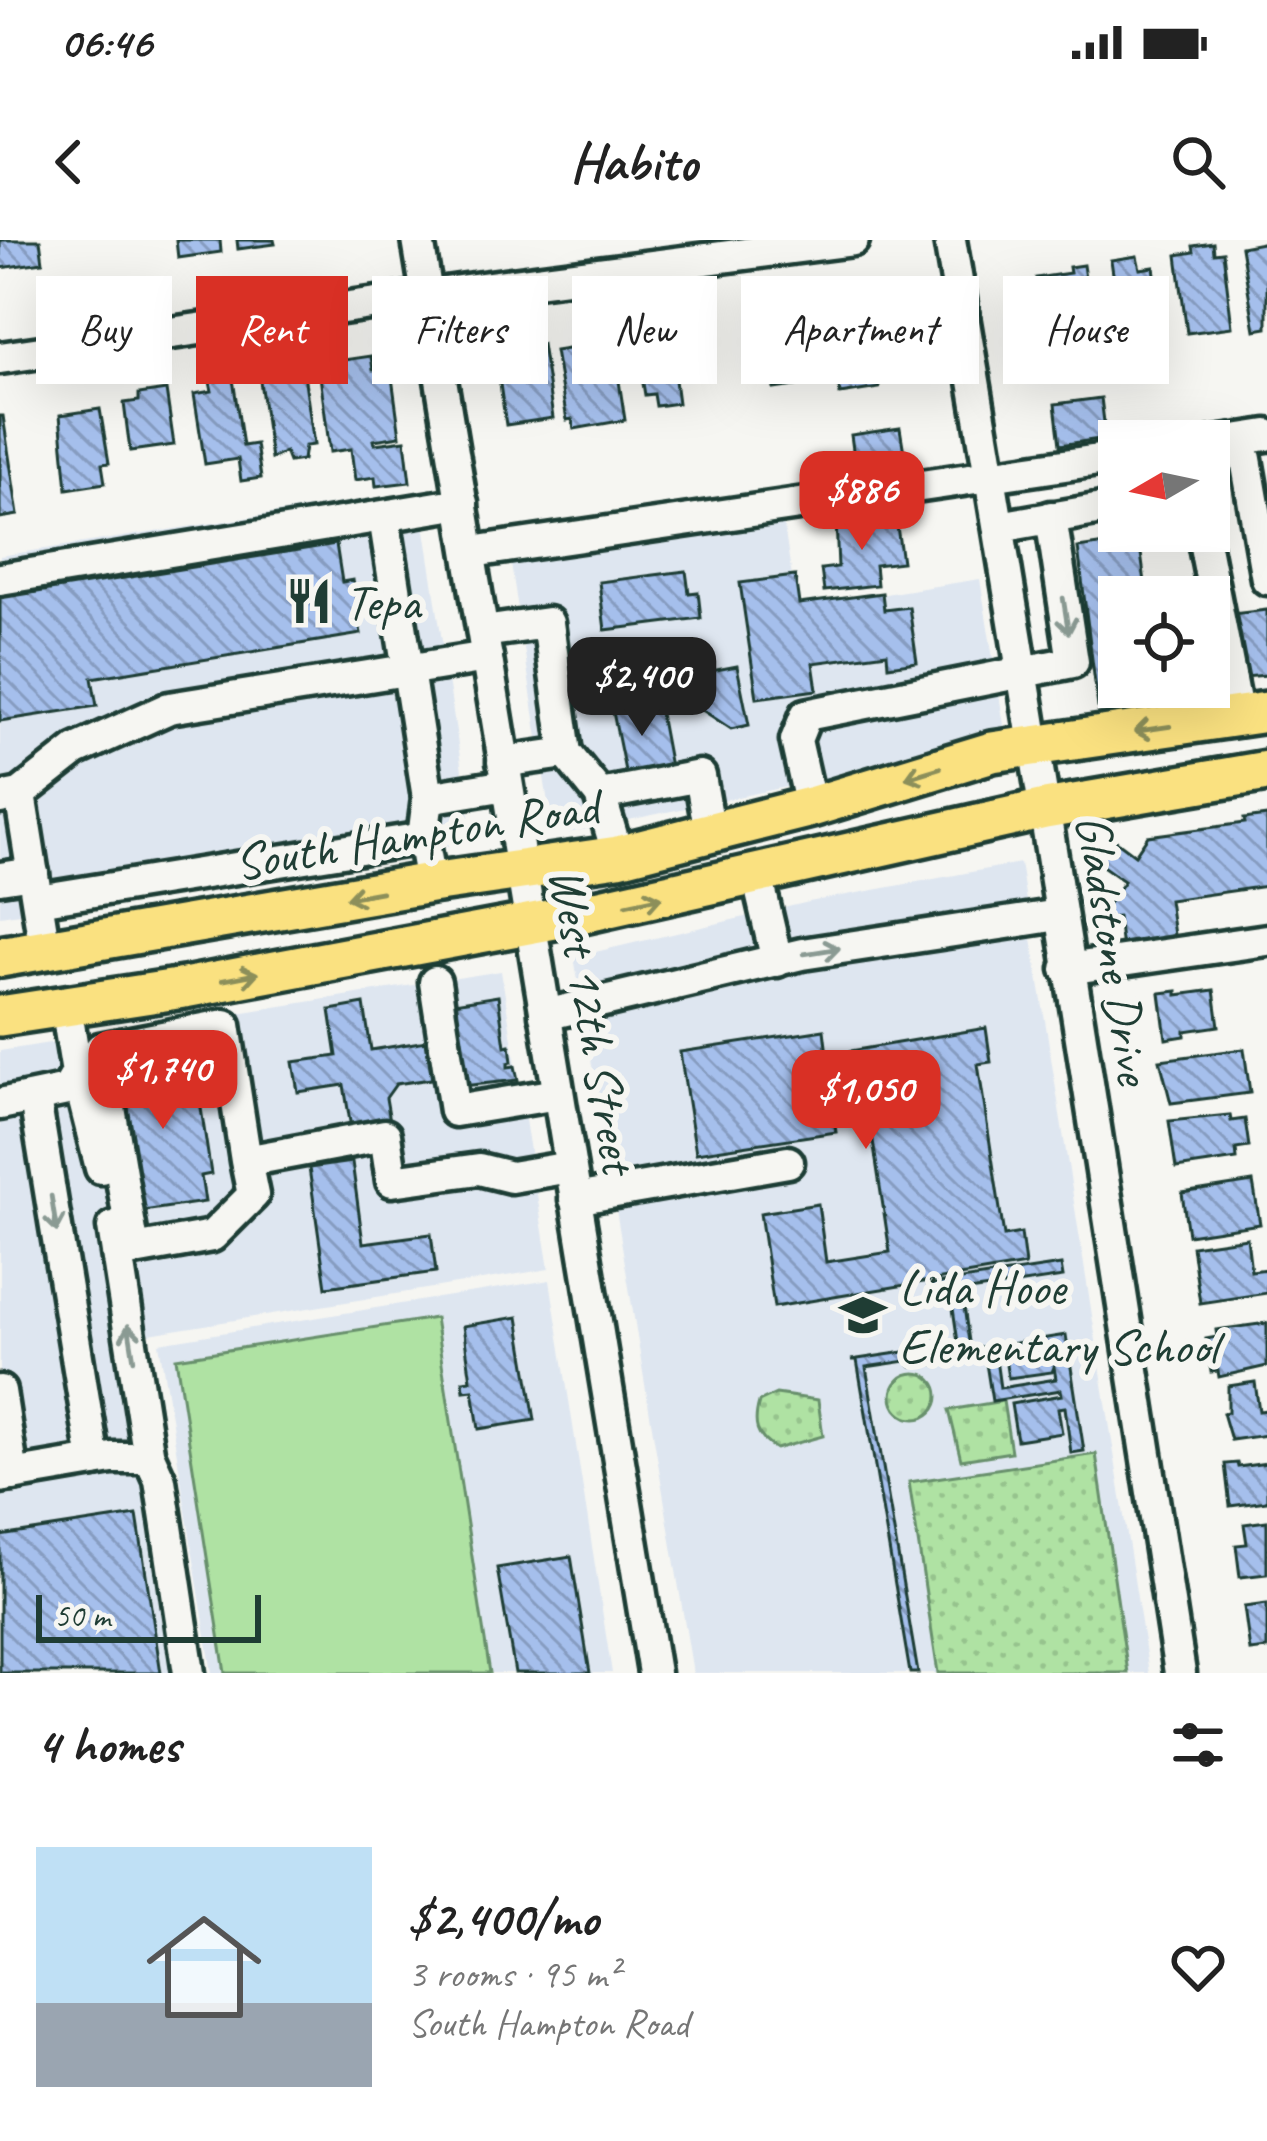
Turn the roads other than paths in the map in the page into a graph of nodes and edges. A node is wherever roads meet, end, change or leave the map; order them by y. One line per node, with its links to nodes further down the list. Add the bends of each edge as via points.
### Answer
1 (418, 240): 4 (street, West 12th Street)
2 (853, 240): 5 (street)
3 (950, 240): 13 (street, Gladstone Drive)
4 (424, 276)
5 (548, 280)
6 (372, 304): 7 (street)
7 (0, 358)
8 (442, 384): 14 (street, West 12th Street)
9 (1267, 435): 10 (street)
10 (1230, 441)
11 (1246, 459): 22 (street)
12 (1098, 460): 13 (street)
13 (990, 475): 18 (street, Gladstone Drive); 19 (street)
14 (462, 503): 16 (street); 19 (street, West 12th Street)
15 (1098, 510): 17 (street)
16 (383, 517): 21 (street); 24 (street)
17 (1051, 518): 18 (street); 25 (street, one-way to 25, via 1073,662)
18 (999, 527): 25 (street, Gladstone Drive)
19 (472, 552): 23 (street, West 12th Street)
20 (1208, 552): 26 (street)
21 (0, 579)
22 (1267, 579)
23 (485, 644): 24 (street); 28 (street, via 548,623); 30 (street, West 12th Street)
24 (408, 670): 32 (street, via 150,713); 33 (street)
25 (1022, 672): 27 (street, Gladstone Drive); 34 (street, via 806,715 796,740)
26 (1252, 714): 27 (main road, South Hampton Road, one-way to 27)
27 (1036, 746): 34 (main road, South Hampton Road, one-way to 34); 35 (street, Gladstone Drive)
28 (566, 753): 30 (street); 31 (street)
29 (1267, 771): 35 (main road, South Hampton Road)
30 (505, 774): 33 (street); 40 (street, West 12th Street)
31 (600, 795): 36 (street, via 700,776); 38 (street)
32 (10, 796): 44 (street)
33 (428, 798): 37 (street)
34 (811, 807): 36 (main road, South Hampton Road)
35 (1045, 809): 41 (main road, South Hampton Road); 46 (street, Gladstone Drive)
36 (710, 833): 38 (main road, South Hampton Road)
37 (423, 838): 39 (street); 43 (street)
38 (618, 856): 40 (main road, South Hampton Road)
39 (291, 859): 44 (street); 45 (street)
40 (521, 872): 43 (main road, South Hampton Road); 47 (street, West 12th Street)
41 (757, 875): 47 (main road, South Hampton Road, one-way to 41); 51 (street)
42 (0, 878): 44 (street)
43 (431, 883): 45 (main road, South Hampton Road, one-way to 45)
44 (35, 886): 49 (street)
45 (299, 905): 49 (main road, South Hampton Road)
46 (1059, 915): 51 (street, one-way to 46); 52 (street, Gladstone Drive)
47 (530, 923): 54 (main road, South Hampton Road, one-way to 47); 57 (street, West 12th Street)
48 (1267, 940): 52 (street)
49 (45, 950): 50 (main road, South Hampton Road); 55 (main road)
50 (0, 957)
51 (777, 961): 57 (street)
52 (1067, 968): 73 (street, Gladstone Drive)
53 (435, 982): 60 (street, via 455,1111)
54 (184, 988): 55 (main road, South Hampton Road); 58 (street)
55 (60, 1007): 56 (main road, South Hampton Road); 59 (street)
56 (0, 1016)
57 (545, 1016): 60 (street, West 12th Street)
58 (193, 1031): 63 (street, via 225,1025); 63 (street, via 100,1049 134,1250 212,1237 253,1195)
59 (77, 1073): 61 (street, via 67,1090); 68 (street, one-way to 59, via 117,1247)
60 (558, 1094): 65 (street, West 12th Street)
61 (35, 1099): 62 (street); 69 (street, one-way to 69)
62 (0, 1104)
63 (246, 1161): 65 (street, via 385,1135 392,1181)
64 (788, 1162): 66 (street)
65 (570, 1167): 66 (street, West 12th Street)
66 (575, 1198): 72 (street, West 12th Street)
67 (0, 1391): 70 (street)
68 (149, 1458): 69 (street); 71 (street, via 160,1480)
69 (94, 1461): 70 (street)
70 (7, 1476)
71 (188, 1673)
72 (654, 1673)
73 (1180, 1673)

